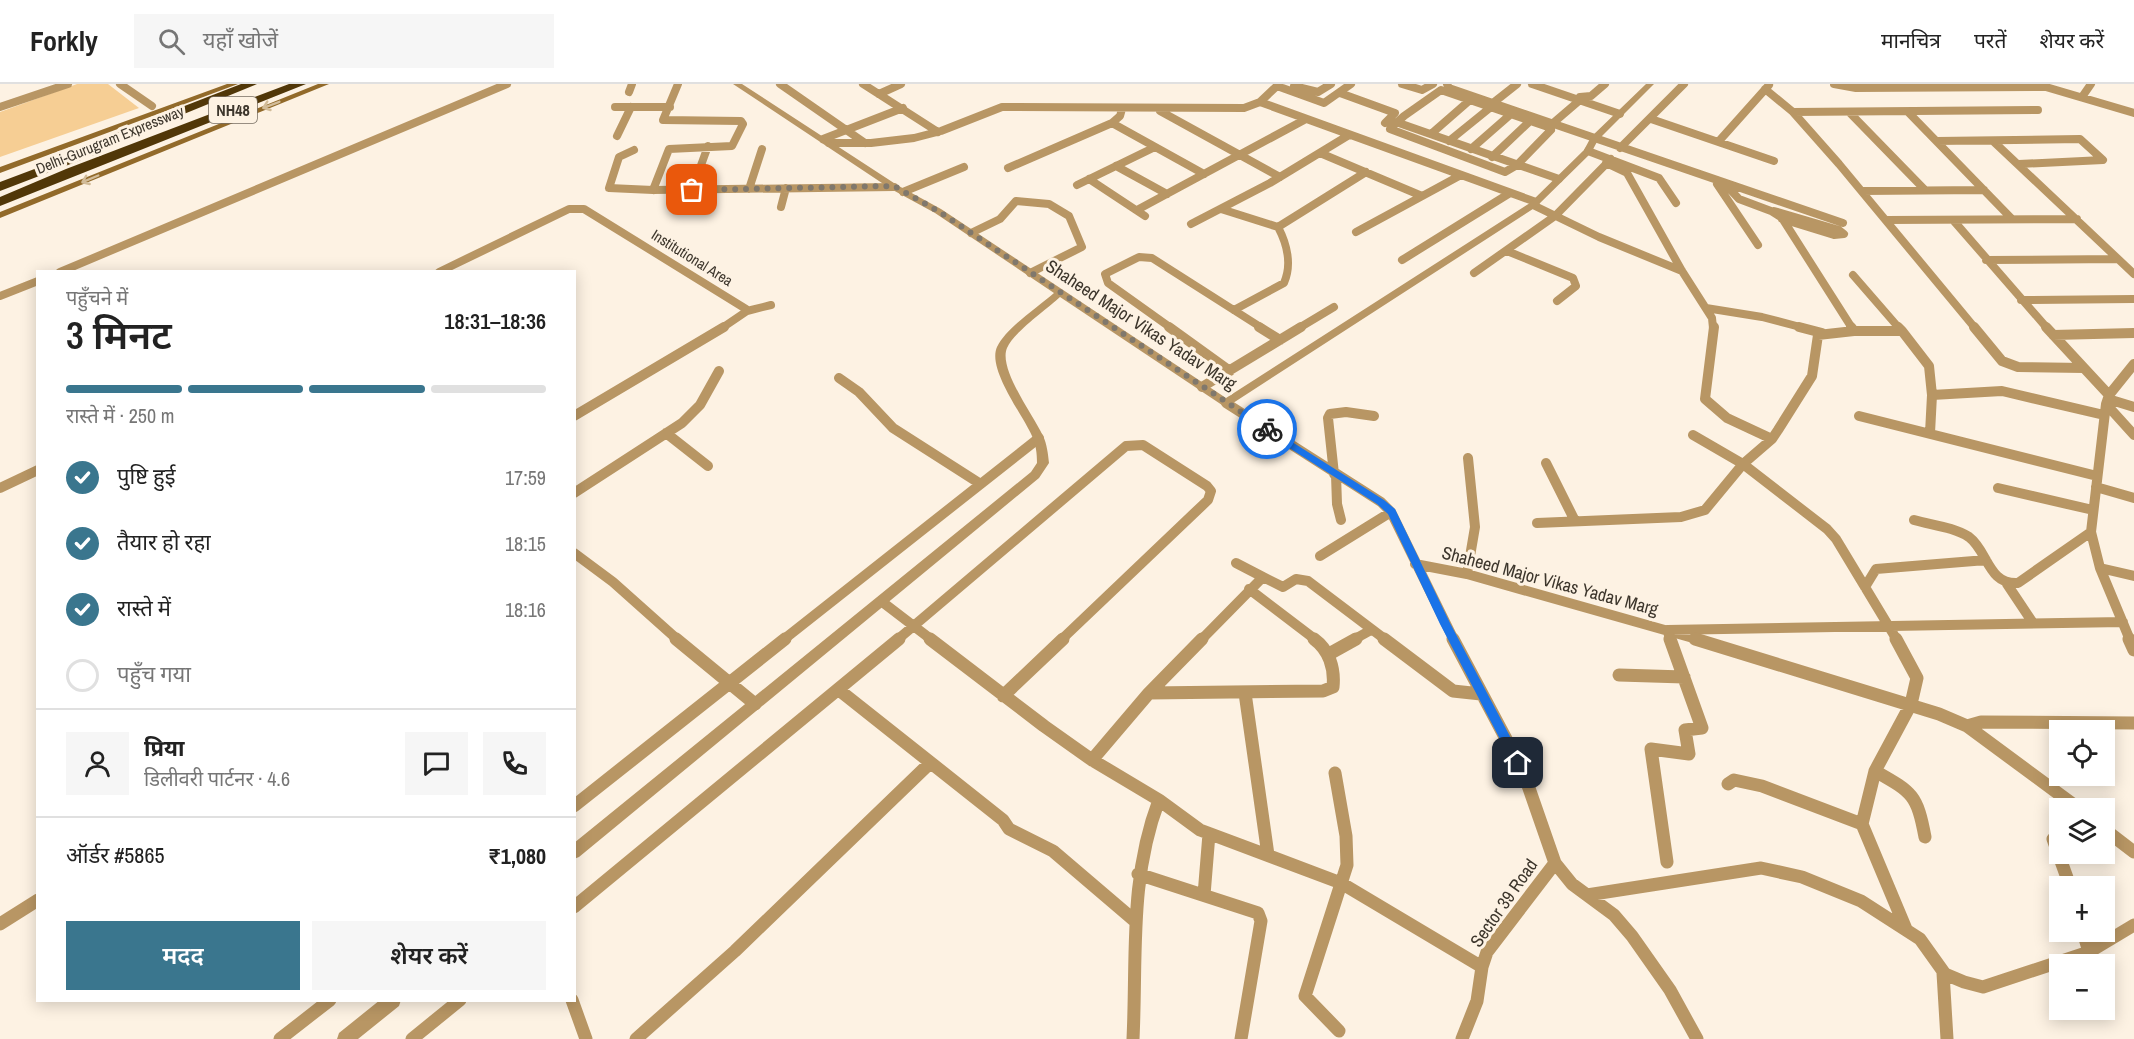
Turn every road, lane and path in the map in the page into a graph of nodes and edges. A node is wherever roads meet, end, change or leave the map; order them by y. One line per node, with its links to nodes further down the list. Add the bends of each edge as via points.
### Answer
1 (68, 84): 43 (street)
2 (120, 84): 42 (street)
3 (234, 84): 95 (main road)
4 (251, 84): 84 (highway, via 114,138)
5 (274, 84): 65 (highway, Delhi-Gurugram Expressway / NH48)
6 (300, 84): 65 (highway, Delhi-Gurugram Expressway / NH48)
7 (325, 84): 124 (main road, one-way to 124)
8 (507, 84): 142 (street)
9 (632, 84): 34 (street)
10 (678, 84): 46 (street)
11 (737, 84): 71 (street, Shaheed Major Vikas Yadav Marg)
12 (780, 84): 64 (street)
13 (862, 84): 36 (street)
14 (901, 84): 36 (street)
15 (1288, 84): 16 (street, via 1318,92)
16 (1331, 84)
17 (1352, 84): 35 (street)
18 (1402, 84): 19 (street, via 1422,90)
19 (1433, 84)
20 (1447, 84): 41 (street)
21 (1517, 84): 41 (street)
22 (1532, 84): 39 (street)
23 (1546, 84): 24 (street, via 1584,98)
24 (1605, 84)
25 (1650, 84): 56 (street)
26 (1684, 84): 58 (street)
27 (2034, 84): 33 (street)
28 (2091, 84): 37 (street)
29 (1278, 85): 35 (street, via 1324,104); 40 (street)
30 (1840, 85): 32 (street)
31 (1768, 86): 52 (street); 73 (street)
32 (1910, 86): 33 (street)
33 (2046, 87): 37 (street)
34 (628, 92)
35 (1340, 93): 62 (street, via 1395,113)
36 (879, 94): 47 (street)
37 (2082, 97): 51 (street)
38 (1470, 100): 41 (street); 60 (street, via 1441,90); 67 (street)
39 (1580, 100): 56 (street); 63 (street)
40 (1260, 102): 49 (street, via 1244,108); 57 (street)
41 (1492, 105): 55 (street); 63 (street); 72 (street)
42 (152, 106)
43 (0, 107)
44 (615, 107): 45 (street)
45 (631, 107): 46 (street); 69 (street)
46 (670, 107): 77 (street, via 663,120 743,123 732,146)
47 (903, 108): 64 (street); 66 (street)
48 (1122, 109): 49 (street); 61 (street); 66 (street, via 1002,107)
49 (1157, 110): 86 (street)
50 (2038, 110): 54 (street)
51 (2133, 111)
52 (1793, 112): 53 (street); 112 (street)
53 (1849, 112): 54 (street); 110 (street)
54 (1908, 112): 74 (street)
55 (1511, 114): 59 (street); 81 (street)
56 (1620, 114): 70 (street)
57 (1306, 119): 68 (street); 86 (street)
58 (1651, 119): 73 (street); 79 (street)
59 (1530, 121): 87 (street); 91 (street, via 1551,130)
60 (1396, 122): 67 (street); 91 (street, via 1391,131 1501,171 1510,171)
61 (1112, 123): 78 (street); 94 (street)
62 (1385, 123)
63 (1552, 124): 70 (street)
64 (847, 129): 71 (street); 76 (street)
65 (163, 131): 84 (highway, Delhi-Gurugram Expressway / NH48); 117 (highway, Delhi-Gurugram Expressway / NH48)
66 (938, 132): 76 (street)
67 (1431, 134): 72 (street)
68 (1349, 135): 85 (street); 98 (street)
69 (617, 136)
70 (1594, 139): 79 (street); 83 (street)
71 (826, 141): 76 (street); 105 (street, Shaheed Major Vikas Yadav Marg)
72 (1449, 141): 81 (street)
73 (1719, 141): 89 (street)
74 (1937, 141): 75 (street); 111 (street)
75 (1993, 141): 90 (street); 90 (street, via 2080,138 2103,160)
76 (866, 143)
77 (708, 146): 108 (street, via 669,148); 109 (street)
78 (1155, 147): 92 (street); 97 (street)
79 (1620, 148): 102 (street)
80 (762, 149): 107 (street)
81 (1471, 149): 87 (street)
82 (634, 150): 108 (street, via 619,157 609,188)
83 (1588, 151): 88 (street); 101 (street)
84 (90, 152): 103 (highway, Delhi-Gurugram Expressway / NH48)
85 (1320, 153): 96 (street); 99 (street)
86 (1240, 155): 97 (street); 99 (street)
87 (1492, 157): 91 (street)
88 (1609, 161): 119 (street, via 1659,178); 126 (street); 144 (street, via 1627,173)
89 (1774, 161)
90 (2019, 164): 129 (street)
91 (1517, 165): 101 (street)
92 (1116, 166): 100 (street); 115 (street)
93 (964, 167): 113 (street)
94 (1008, 168)
95 (0, 170)
96 (1366, 172): 116 (street); 134 (street)
97 (1204, 174): 115 (street)
98 (1461, 175): 114 (street); 116 (street)
99 (1280, 177): 121 (street)
100 (1089, 179): 104 (street); 122 (street)
101 (1559, 179): 118 (street)
102 (1718, 180): 123 (street, via 1739,199); 132 (street); 137 (street)
103 (3, 185)
104 (1077, 185)
105 (894, 186): 106 (street); 113 (street, Shaheed Major Vikas Yadav Marg)
106 (786, 188): 107 (street); 120 (street)
107 (749, 189): 109 (street)
108 (653, 190): 109 (street)
109 (692, 190)
110 (1925, 190): 111 (street); 112 (street)
111 (1984, 190): 128 (street)
112 (1862, 191): 130 (street)
113 (903, 192): 136 (street, Shaheed Major Vikas Yadav Marg)
114 (1510, 193): 118 (street); 140 (street)
115 (1167, 194): 122 (street)
116 (1422, 196): 135 (street)
117 (0, 202)
118 (1534, 203): 126 (street); 173 (street)
119 (1676, 203)
120 (781, 207)
121 (1221, 209): 133 (street); 134 (street)
122 (1137, 210): 125 (street)
123 (1771, 211): 127 (street); 127 (street, via 1844,234 1834,235)
124 (0, 215)
125 (1145, 216)
126 (1555, 216): 138 (street); 144 (street)
127 (1782, 219): 160 (street)
128 (2012, 219): 129 (street); 131 (street)
129 (2077, 219): 139 (street)
130 (1887, 220): 131 (street); 167 (street, via 2002,361 2018,367)
131 (1953, 220): 141 (street)
132 (1843, 223)
133 (1191, 224)
134 (1278, 227): 158 (street, via 1287,279)
135 (1356, 232)
136 (970, 233): 145 (street, Shaheed Major Vikas Yadav Marg); 145 (street, via 1000,219 1016,201 1049,204 1069,216 1082,247)
137 (1758, 245)
138 (1507, 251): 146 (street); 154 (street, via 1574,278 1576,286)
139 (2117, 259): 141 (street); 147 (street)
140 (1401, 260)
141 (1986, 260): 153 (street)
142 (65, 270)
143 (443, 270): 159 (street, Institutional Area, via 557,214 584,209)
144 (1682, 271): 157 (street)
145 (1030, 273): 150 (street, Shaheed Major Vikas Yadav Marg)
146 (1474, 273)
147 (2134, 274)
148 (1853, 275): 161 (street)
149 (36, 282): 151 (street)
150 (1059, 293): 171 (street, Shaheed Major Vikas Yadav Marg); 183 (street, via 1010,339 999,356)
151 (0, 296)
152 (2134, 299): 153 (street)
153 (2021, 300): 164 (street)
154 (1557, 302)
155 (771, 305): 159 (street)
156 (1334, 308): 165 (street)
157 (1706, 308): 162 (street, via 1762,317); 184 (street, via 1714,324 1705,399 1734,422)
158 (1234, 310): 165 (street); 169 (street, via 1152,258 1139,257 1105,274 1108,283)
159 (747, 311): 176 (street)
160 (1854, 331): 161 (street); 162 (street)
161 (1902, 331): 172 (street, via 1929,366)
162 (1822, 333): 184 (street, via 1817,338 1812,376)
163 (2134, 333): 164 (street)
164 (2053, 335): 167 (street)
165 (1280, 340): 169 (street)
166 (2134, 364): 174 (street)
167 (2084, 368): 174 (street)
168 (719, 371): 179 (street, via 693,414)
169 (1230, 371): 171 (street)
170 (839, 378): 192 (street, via 859,392 894,428)
171 (1202, 387): 173 (street, Shaheed Major Vikas Yadav Marg)
172 (1932, 395): 174 (street, via 2002,391); 180 (street)
173 (1226, 403): 190 (street, Shaheed Major Vikas Yadav Marg)
174 (2107, 403): 175 (street); 182 (street); 191 (street)
175 (2134, 407)
176 (576, 415)
177 (1374, 416): 190 (street, via 1330,414)
178 (1859, 416): 180 (street)
179 (666, 433): 188 (street); 195 (street)
180 (1930, 433): 191 (street)
181 (1693, 435): 187 (street)
182 (2134, 435)
183 (1039, 438): 192 (street); 216 (street, via 1042,464 1035,475)
184 (1772, 439): 187 (street)
185 (1468, 458): 210 (street, via 1475,527)
186 (1546, 463): 201 (street)
187 (1743, 464): 201 (street, via 1705,510 1695,514); 214 (street, via 1827,529)
188 (708, 465)
189 (36, 471): 193 (street)
190 (1335, 475): 198 (street, Shaheed Major Vikas Yadav Marg); 199 (street)
191 (2096, 481): 196 (street); 197 (street)
192 (979, 483): 227 (street)
193 (0, 488)
194 (1998, 488): 197 (street)
195 (576, 491)
196 (2134, 498)
197 (2093, 510): 203 (street)
198 (1391, 512): 205 (street); 208 (street, Shaheed Major Vikas Yadav Marg)
199 (1341, 520)
200 (1914, 520): 206 (street, via 1966,534)
201 (1575, 521): 202 (street)
202 (1538, 523)
203 (2091, 532): 209 (street); 213 (street, via 2018,583)
204 (576, 554): 227 (street)
205 (1320, 556)
206 (1986, 560): 213 (street); 214 (street, via 1876,569)
207 (1236, 563): 212 (street)
208 (1415, 564): 210 (street, Shaheed Major Vikas Yadav Marg); 231 (street, Sector 39 Road)
209 (2100, 568): 211 (street); 217 (street)
210 (1467, 574): 222 (street, Shaheed Major Vikas Yadav Marg)
211 (2134, 576)
212 (1263, 577): 215 (street); 221 (street, via 1283,586 1296,579 1308,581)
213 (2007, 584): 218 (street)
214 (1866, 587): 220 (street)
215 (1249, 589): 224 (street); 229 (street)
216 (881, 601): 219 (street); 234 (street)
217 (2122, 622): 218 (street); 223 (street)
218 (2033, 623): 220 (street)
219 (912, 625): 228 (street); 232 (street); 232 (street, via 1126,446 1143,445 1207,486 1211,491 1208,500)
220 (1889, 625): 222 (street); 233 (street, via 1917,678)
221 (1371, 630): 224 (street); 231 (street, via 1453,691)
222 (1667, 630): 226 (street); 233 (street, Shaheed Major Vikas Yadav Marg)
223 (2133, 645)
224 (1329, 654): 230 (street, via 1334,687 1323,691)
225 (1618, 675): 226 (street)
226 (1684, 677): 252 (street, via 1702,728 1685,730 1689,754 1651,749)
227 (729, 683): 234 (street); 244 (street)
228 (839, 690): 238 (street); 259 (street)
229 (1149, 693): 230 (street); 237 (street)
230 (1245, 693): 251 (street)
231 (1481, 694): 253 (street, Sector 39 Road, via 1522,771)
232 (1002, 696): 237 (street)
233 (1911, 704): 236 (street, Shaheed Major Vikas Yadav Marg); 239 (street)
234 (754, 705): 249 (street)
235 (2134, 723): 236 (street, via 1981,722)
236 (1967, 726): 242 (street, Shaheed Major Vikas Yadav Marg)
237 (1092, 760): 243 (street)
238 (930, 763): 260 (street, via 1004,820 1009,829 1053,851); 277 (street, via 735,951)
239 (1875, 771): 245 (street); 247 (street, via 1917,799)
240 (1335, 773): 255 (street, via 1347,850)
241 (1728, 784): 245 (street, via 1734,780 1762,786)
242 (2064, 798)
243 (1159, 800): 246 (street); 254 (street)
244 (576, 804)
245 (1862, 824): 263 (street)
246 (1209, 834): 251 (street); 256 (street)
247 (1925, 837)
248 (2115, 837): 250 (street)
249 (576, 850)
250 (2134, 852)
251 (1268, 855): 255 (street)
252 (1667, 862)
253 (1555, 863): 257 (street, via 1562,875); 266 (street, Sector 39 Road, via 1487,952)
254 (1138, 874): 256 (street); 260 (street)
255 (1341, 883): 266 (street); 272 (street, via 1305,996)
256 (1204, 895): 279 (street, via 1248,908 1258,913 1261,921)
257 (1587, 895): 263 (street, via 1761,868 1812,880); 281 (street, via 1614,915 1632,936 1670,990)
258 (36, 901): 261 (street)
259 (576, 905)
260 (1136, 921): 278 (street)
261 (0, 924)
262 (2134, 925): 265 (street)
263 (1906, 929): 267 (street, via 1925,944)
264 (2086, 942): 265 (street)
265 (2089, 951): 267 (street, via 1989,987 1971,985)
266 (1482, 967): 280 (street, Sector 39 Road, via 1477,1000)
267 (1942, 973): 282 (street)
268 (327, 1002): 273 (street)
269 (391, 1002): 274 (street)
270 (458, 1002): 275 (street)
271 (573, 1002): 276 (street)
272 (1339, 1030)
273 (280, 1039)
274 (345, 1039)
275 (412, 1039)
276 (586, 1039)
277 (636, 1039)
278 (1133, 1039)
279 (1241, 1039)
280 (1462, 1039)
281 (1697, 1039)
282 (1947, 1039)

